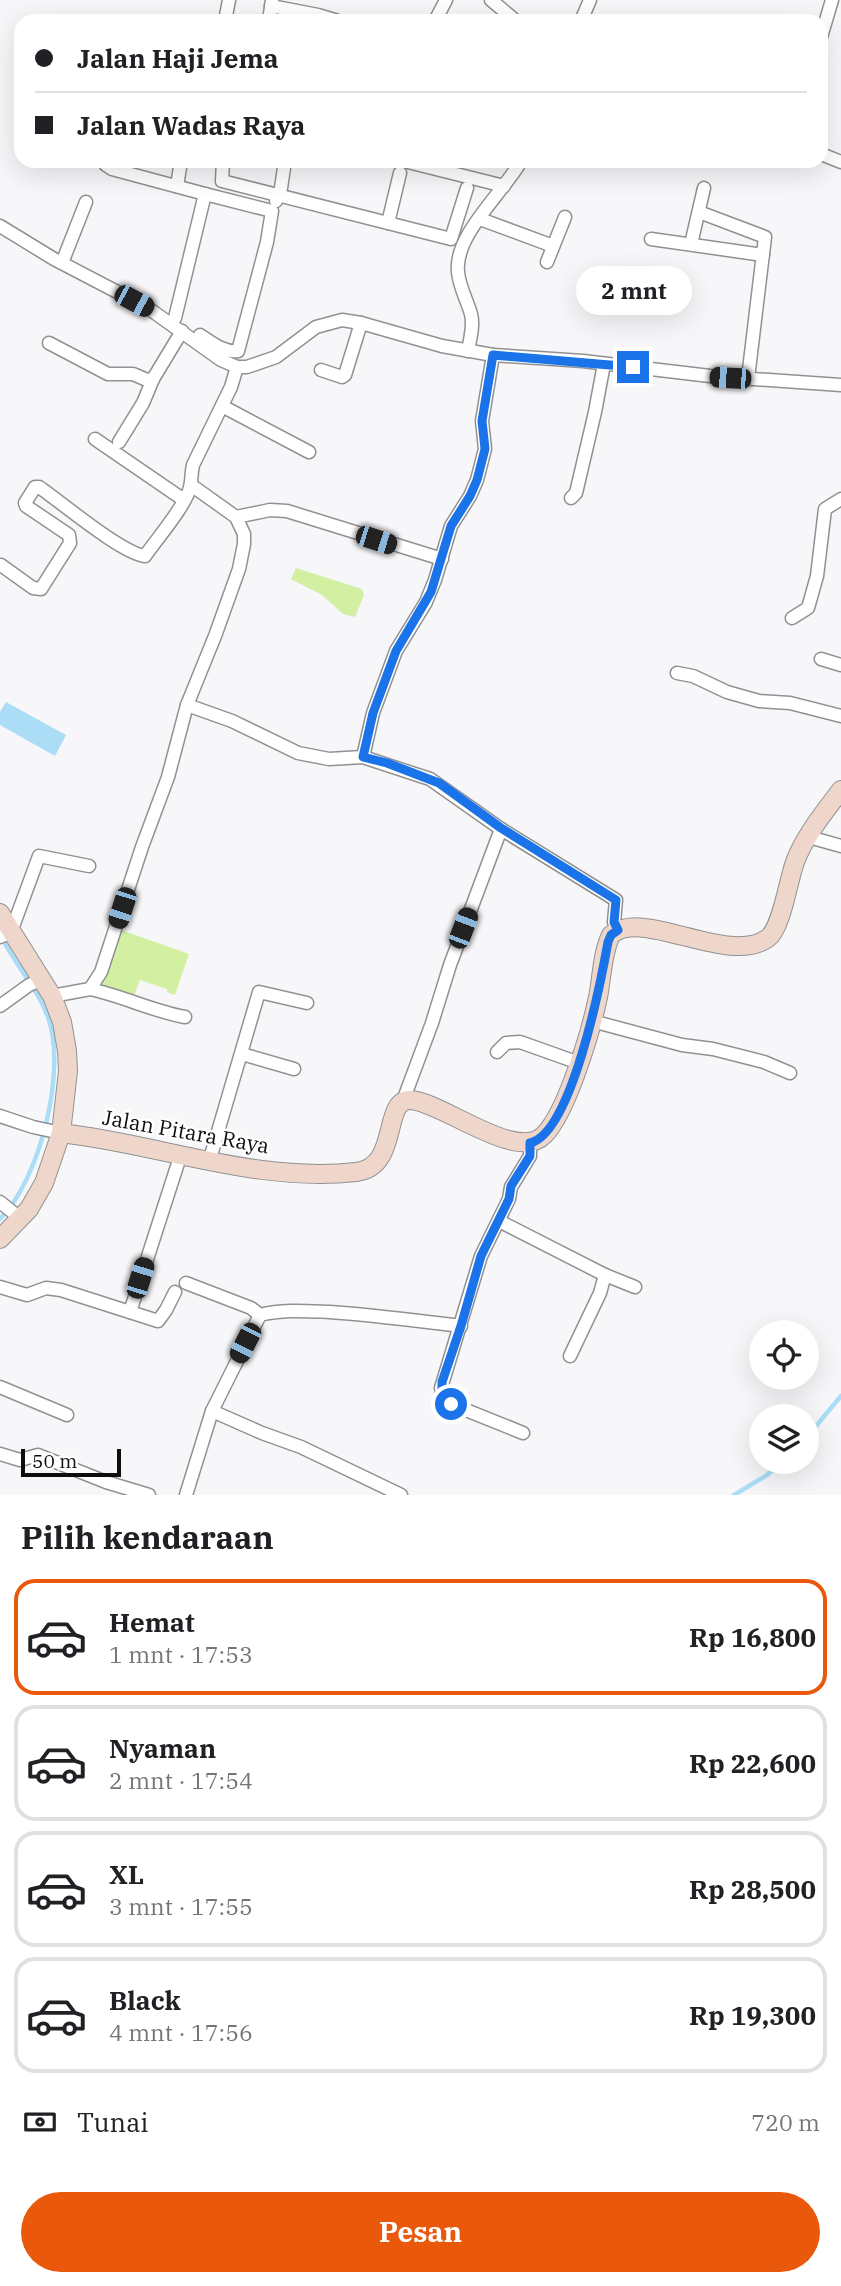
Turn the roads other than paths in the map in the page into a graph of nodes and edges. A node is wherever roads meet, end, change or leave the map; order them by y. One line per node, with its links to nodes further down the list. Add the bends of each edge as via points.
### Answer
1 (491, 0): 4 (street)
2 (271, 3): 3 (street)
3 (314, 14)
4 (508, 14)
5 (110, 168): 12 (street)
6 (180, 168): 12 (street)
7 (223, 168): 17 (street, via 222,181)
8 (285, 168): 17 (street)
9 (402, 168): 23 (street)
10 (441, 168): 13 (street)
11 (516, 168): 13 (street)
12 (177, 186): 16 (street)
13 (504, 186): 22 (street)
14 (467, 188): 23 (street, via 451,239)
15 (704, 188): 20 (street)
16 (205, 194): 19 (street); 32 (street)
17 (278, 195): 19 (street); 23 (street)
18 (86, 202): 30 (street)
19 (272, 211): 32 (street, via 238,351 217,345)
20 (699, 212): 26 (street); 28 (street, via 764,234)
21 (565, 217): 27 (street)
22 (480, 219): 27 (street); 36 (street, via 462,245 458,263 471,315)
23 (388, 223)
24 (0, 226): 30 (street)
25 (651, 239): 26 (street)
26 (691, 244): 28 (street)
27 (553, 246): 29 (street)
28 (763, 255): 41 (street)
29 (547, 262)
30 (62, 263): 34 (street, via 148,308)
31 (143, 295): 32 (street)
32 (175, 318)
33 (361, 323): 36 (street); 39 (street, via 327,323 276,357); 40 (street, via 345,375)
34 (181, 331): 39 (street); 42 (street)
35 (48, 343): 42 (street, via 108,374)
36 (468, 351): 37 (street)
37 (493, 355): 38 (street); 53 (street, via 482,421 485,454 470,496 451,526)
38 (604, 364): 41 (street); 49 (street, via 576,493)
39 (237, 367): 44 (street)
40 (321, 370)
41 (748, 378): 43 (street)
42 (153, 379): 46 (street)
43 (841, 385)
44 (222, 406): 47 (street); 48 (street, via 193,465)
45 (95, 439): 51 (street)
46 (119, 442)
47 (309, 452)
48 (191, 485): 51 (street); 52 (street)
49 (571, 498)
50 (841, 499): 55 (street, via 825,509 808,608)
51 (184, 500): 54 (street, via 145,556 140,556 35,486 26,506 69,535 70,543 41,589)
52 (236, 517): 53 (street, via 287,511); 59 (street, via 244,534 243,553)
53 (442, 559): 61 (street, via 426,602 396,651 373,713)
54 (1, 565)
55 (792, 618)
56 (821, 659): 57 (street)
57 (841, 665)
58 (677, 673): 60 (street, via 759,701 790,703)
59 (187, 705): 61 (street, via 298,753 329,759); 71 (street, via 168,777 101,972)
60 (841, 716)
61 (363, 757): 63 (street, via 439,783)
62 (841, 790): 64 (main road)
63 (501, 828): 68 (street, via 616,900); 81 (street, via 459,927)
64 (809, 837): 65 (street); 68 (main road, via 796,858 775,929 766,939 730,944 639,927)
65 (841, 846)
66 (89, 866): 69 (street, via 39,856)
67 (0, 913): 69 (main road)
68 (618, 930): 75 (main road, via 608,942)
69 (6, 934): 70 (main road)
70 (40, 985): 71 (street); 73 (street); 83 (main road, via 62,1021 68,1051)
71 (90, 989): 74 (street)
72 (307, 1003): 77 (street, via 259,992)
73 (0, 1006)
74 (185, 1017)
75 (592, 1021): 78 (main road); 80 (street, via 764,1062)
76 (497, 1052): 78 (street, via 513,1041)
77 (242, 1054): 79 (street); 86 (street)
78 (579, 1063): 84 (main road, via 551,1127 540,1140)
79 (294, 1069)
80 (790, 1073)
81 (404, 1101): 84 (main road, via 422,1102 467,1125); 86 (main road, Jalan Pitara Raya, via 393,1116 385,1150 369,1170 319,1173)
82 (0, 1116): 83 (street)
83 (56, 1132): 85 (main road, Jalan Pitara Raya); 87 (main road, via 40,1192)
84 (530, 1143): 88 (street, via 530,1156 511,1186)
85 (180, 1157): 86 (main road, Jalan Pitara Raya); 94 (street)
86 (209, 1162)
87 (7, 1218)
88 (499, 1221): 89 (street); 96 (street, via 481,1256)
89 (605, 1275): 92 (street); 97 (street)
90 (186, 1283): 95 (street)
91 (0, 1287): 94 (street, via 27,1295 50,1287)
92 (635, 1287)
93 (175, 1292): 94 (street, via 158,1321)
94 (130, 1312)
95 (260, 1315): 96 (street, via 285,1310); 99 (street)
96 (461, 1326): 101 (street, via 442,1394 451,1404)
97 (570, 1356)
98 (0, 1387): 100 (street)
99 (212, 1411): 104 (street); 105 (street)
100 (67, 1415)
101 (523, 1433)
102 (0, 1454): 103 (street, via 20,1460 38,1455)
103 (149, 1495)
104 (186, 1495)
105 (401, 1495)

